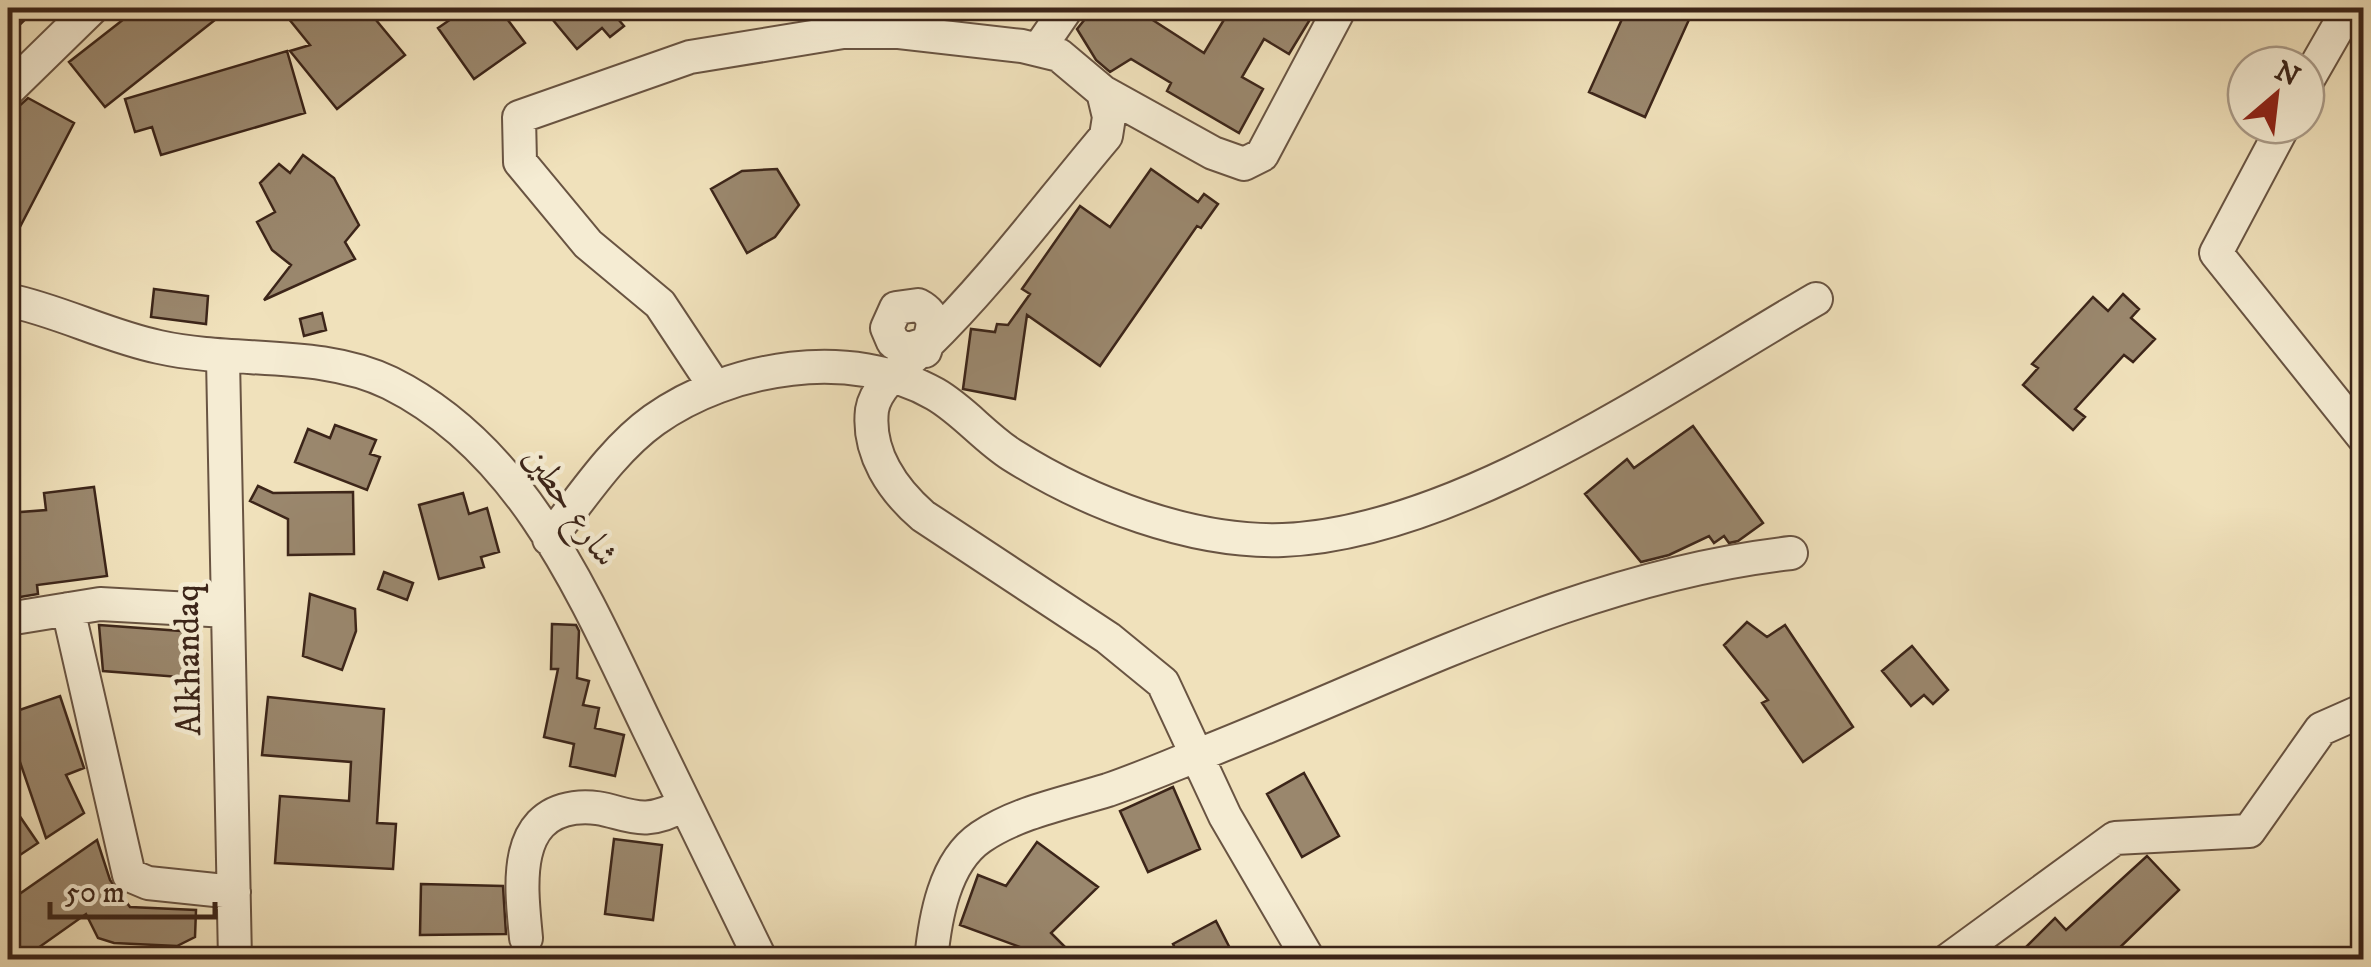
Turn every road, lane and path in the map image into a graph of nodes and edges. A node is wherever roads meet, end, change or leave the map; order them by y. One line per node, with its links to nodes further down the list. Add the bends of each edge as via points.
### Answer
1 (92, 8): 7 (street)
2 (1066, 8): 6 (street)
3 (1340, 8): 9 (street, via 1256,161 1233,162)
4 (2350, 8): 5 (street)
5 (2326, 49)
6 (1038, 50): 8 (street, via 1059,55); 21 (street, via 844,32 690,57 519,118 520,162 588,244 660,304)
7 (8, 90)
8 (1104, 92): 9 (street); 10 (street)
9 (1164, 126): 10 (street, via 1122,122)
10 (1106, 136): 12 (street)
11 (2273, 145): 23 (street, via 2216,253)
12 (978, 287): 15 (street); 17 (street)
13 (1816, 299): 22 (street, via 1516,472 1336,536 1235,536 1143,516 1011,454)
14 (8, 300): 18 (street, شارع حطين, via 156,346)
15 (911, 304): 16 (street, via 891,314); 17 (street, via 930,314 934,329)
16 (889, 336): 17 (street, via 906,350); 19 (street); 20 (street, via 884,356)
17 (928, 343): 20 (street); 22 (street, via 924,378)
18 (224, 359): 24 (street, شارع حطين, via 350,368 400,389 472,441 521,494); 27 (street, Alkhandaq)
19 (832, 368): 20 (street); 21 (street, via 793,369)
20 (891, 377): 22 (street); 30 (street, via 872,406 872,430 882,466 901,496 1142,662 1178,710)
21 (715, 387): 24 (street, via 652,421)
22 (934, 394)
23 (2364, 438)
24 (549, 538): 31 (street, شارع حطين, via 579,585)
25 (1792, 553): 30 (street, via 1728,560 1593,594)
26 (68, 609): 27 (street, via 100,604); 28 (street); 32 (street, via 129,875)
27 (228, 611): 32 (street, Alkhandaq)
28 (8, 619)
29 (2364, 710): 38 (street, via 2321,729 2249,831 2115,838)
30 (1197, 756): 36 (street, via 978,838 940,900); 37 (street)
31 (685, 804): 33 (street, via 660,819 574,808 545,820 520,872); 35 (street, شارع حطين)
32 (234, 892): 34 (street, Alkhandaq)
33 (526, 938)
34 (235, 960)
35 (761, 960)
36 (931, 960)
37 (1309, 960)
38 (1948, 960)

